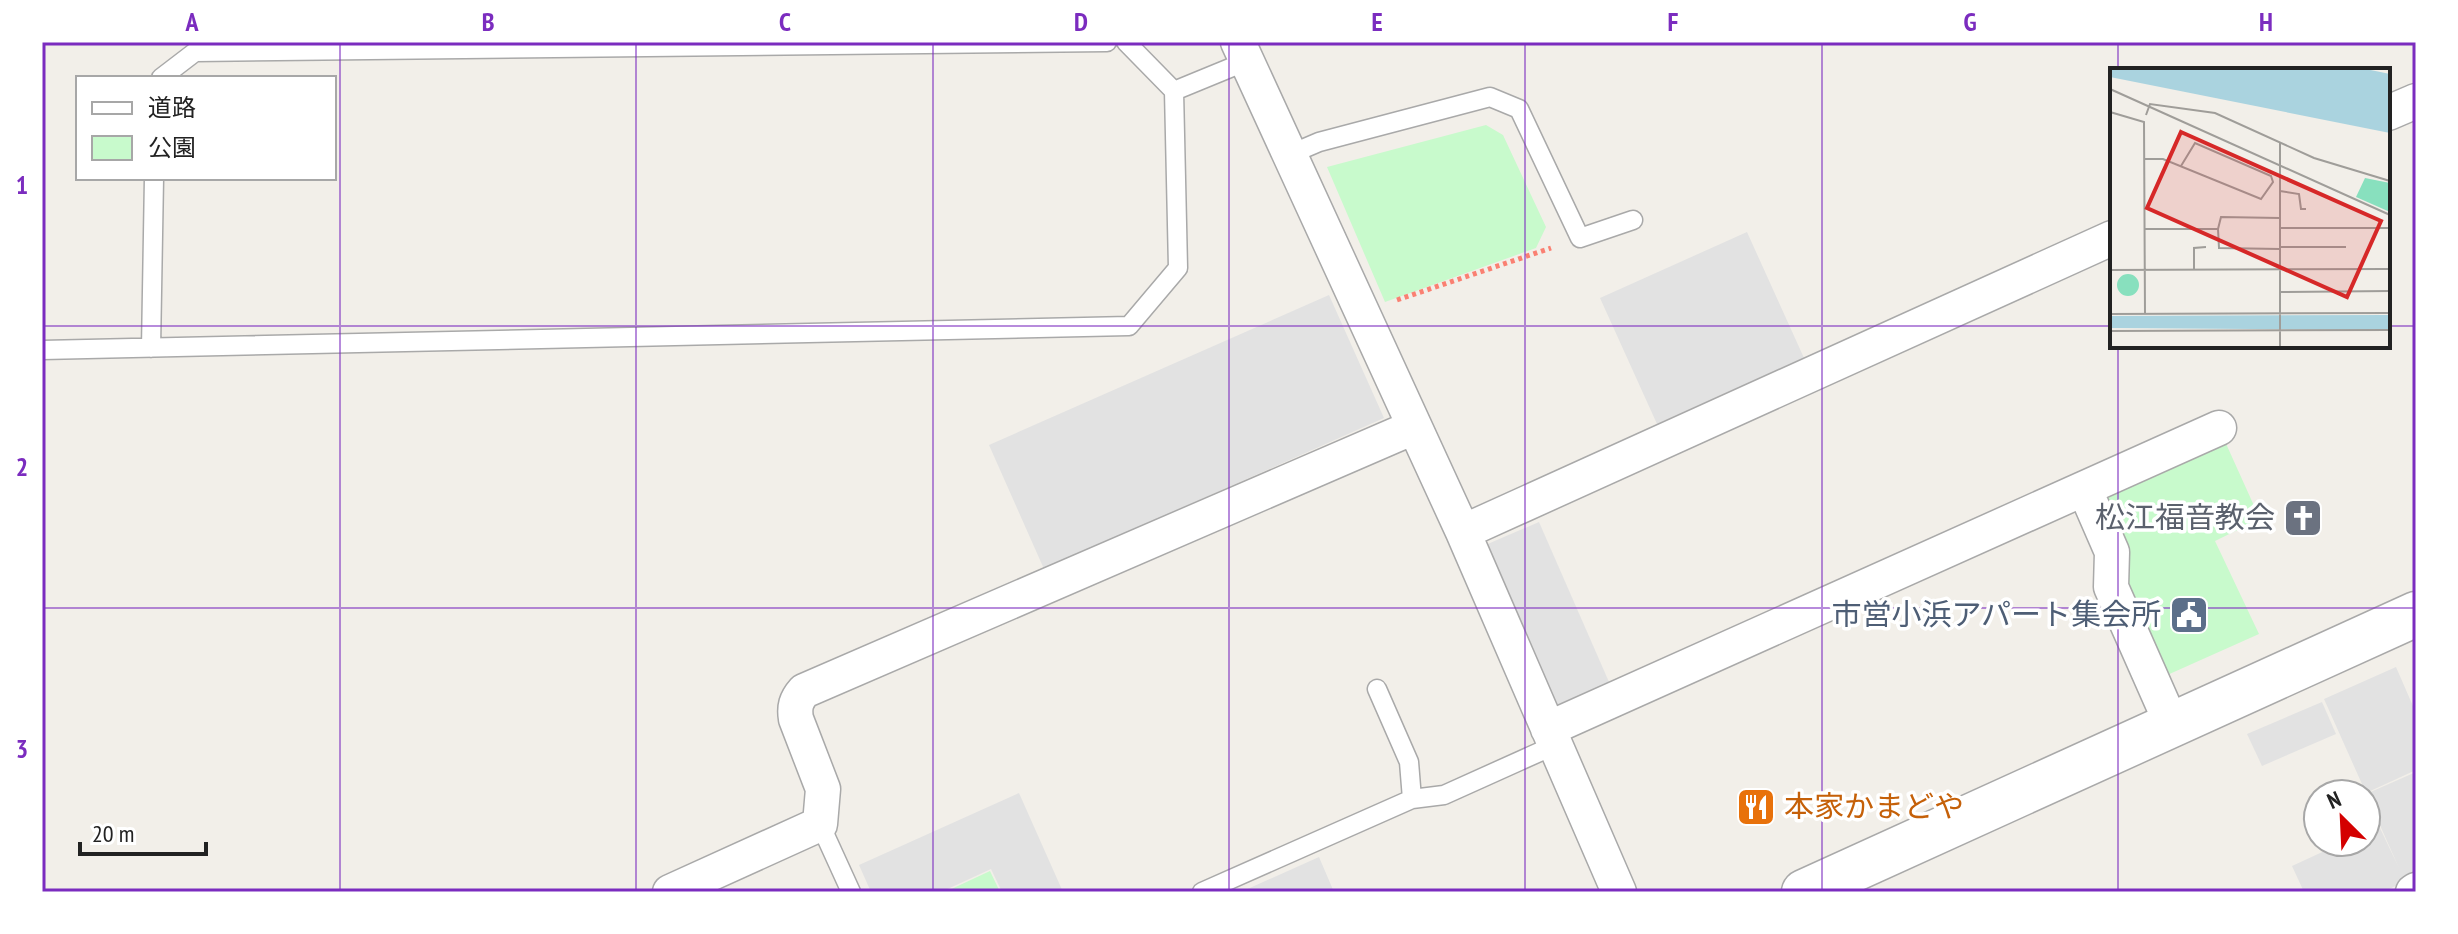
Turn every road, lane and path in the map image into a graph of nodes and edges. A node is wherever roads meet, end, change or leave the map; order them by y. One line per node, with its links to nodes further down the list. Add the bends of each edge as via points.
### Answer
1 (1107, 42): 4 (lane, via 195,52)
2 (1126, 42): 5 (lane)
3 (1243, 52): 5 (lane); 8 (street)
4 (164, 76)
5 (1174, 91): 14 (lane, via 1178,268 1129,326)
6 (2416, 101): 7 (street)
7 (2390, 112)
8 (1291, 154): 11 (lane, via 1490,97 1519,109); 13 (street)
9 (154, 180): 14 (lane)
10 (1633, 220): 11 (lane)
11 (1580, 238): 13 (path)
12 (2110, 239): 19 (street)
13 (1362, 312): 16 (street)
14 (151, 348): 15 (lane)
15 (42, 350)
16 (1414, 427): 19 (street); 25 (street, via 804,691 796,719 823,789)
17 (2219, 428): 18 (street)
18 (2085, 490): 22 (street, via 2112,552 2111,587); 23 (street)
19 (1463, 532): 23 (street)
20 (2416, 614): 22 (street)
21 (1377, 689): 24 (lane, via 1409,762)
22 (2172, 725): 31 (street)
23 (1552, 737): 24 (lane, via 1444,795); 30 (street)
24 (1412, 799): 26 (lane)
25 (820, 824): 27 (street); 28 (lane)
26 (1232, 886): 29 (lane)
27 (670, 892)
28 (851, 892)
29 (1202, 892)
30 (1619, 892)
31 (1804, 892)

